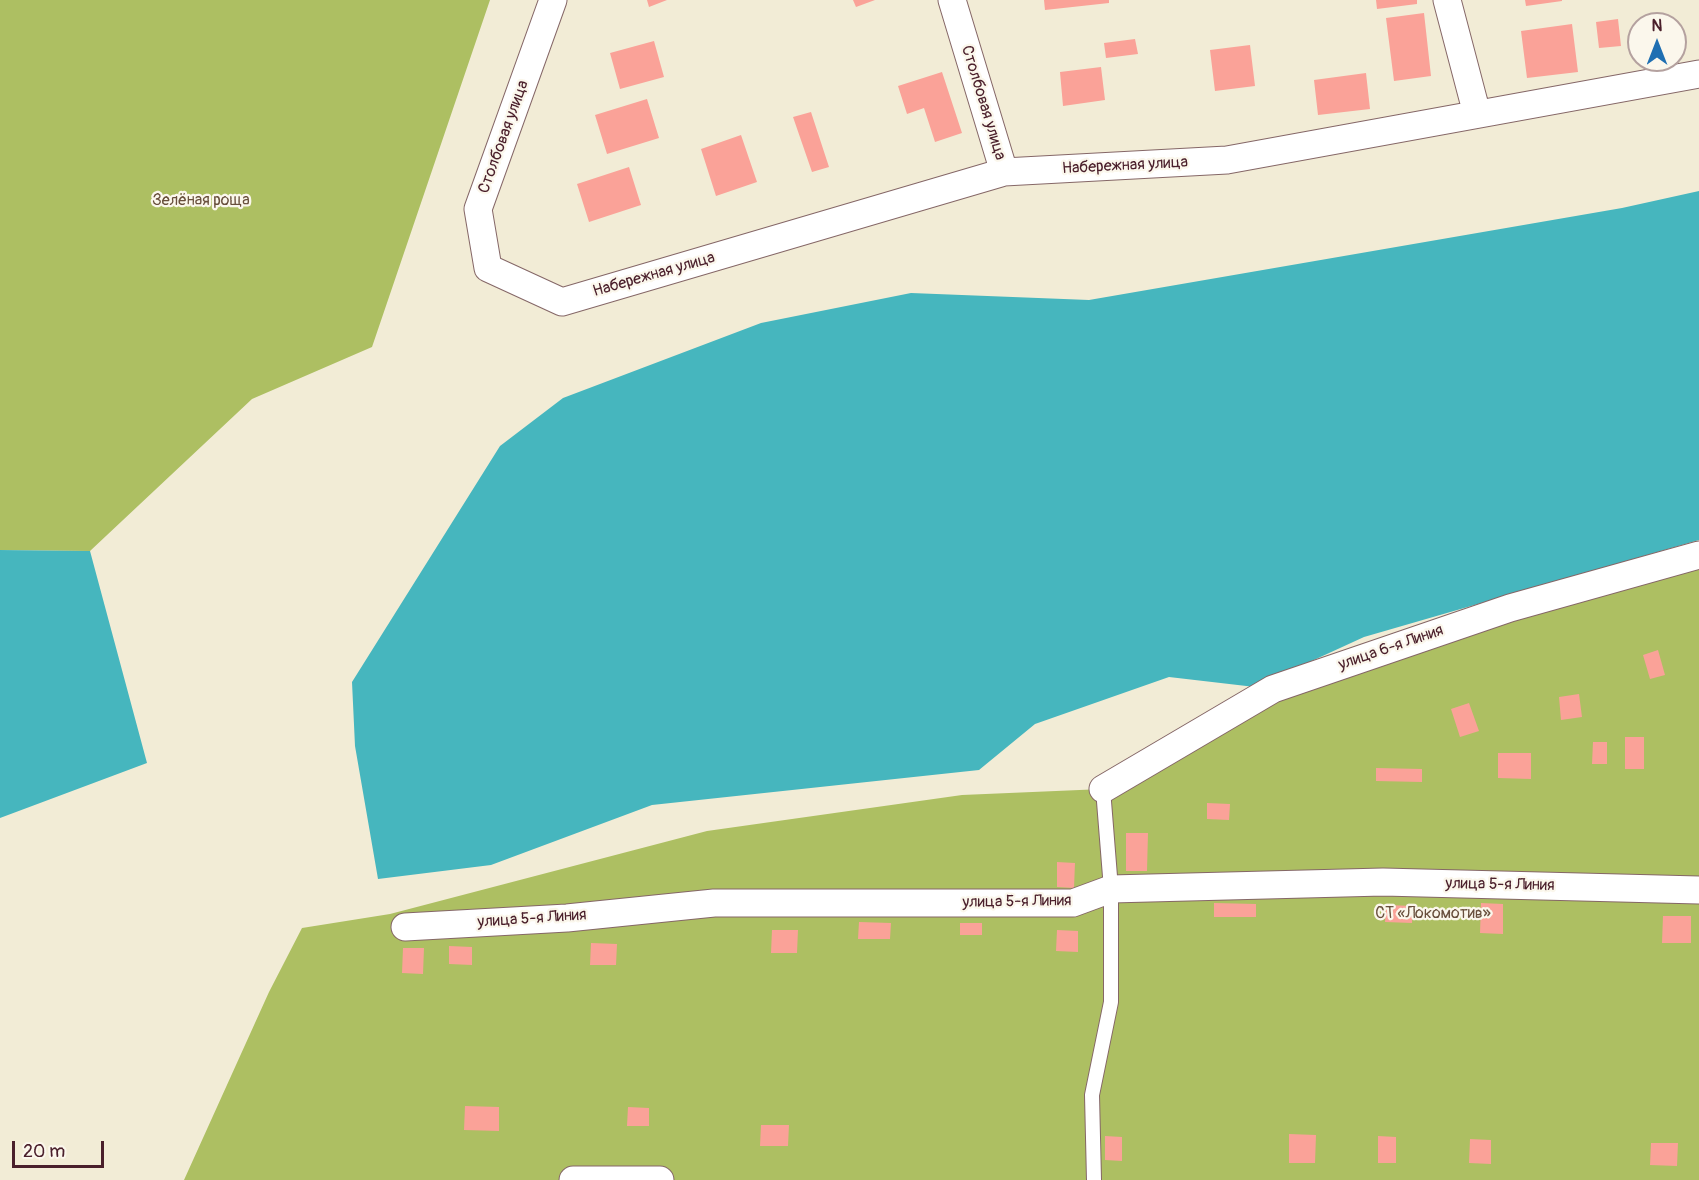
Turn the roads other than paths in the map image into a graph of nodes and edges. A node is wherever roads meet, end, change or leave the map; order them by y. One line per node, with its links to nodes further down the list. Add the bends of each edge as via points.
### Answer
1 (552, 0): 7 (street, Столбовая улица, via 478,209 488,268)
2 (952, 0): 6 (street, Столбовая улица)
3 (1447, 0): 5 (street)
4 (1699, 74): 5 (street, Набережная улица)
5 (1477, 114): 6 (street, Набережная улица, via 1227,160)
6 (1004, 172): 7 (street, Набережная улица)
7 (562, 302)
8 (1699, 555): 9 (street, улица 6-я Линия, via 1510,608 1273,689)
9 (1103, 789): 10 (lane)
10 (1111, 889): 11 (street, улица 5-я Линия, via 1383,882); 12 (street, улица 5-я Линия, via 1073,903 714,903 567,918); 15 (lane, via 1111,1002 1092,1095)
11 (1699, 890)
12 (405, 927)
13 (573, 1180): 14 (street)
14 (660, 1180)
15 (1094, 1180)

